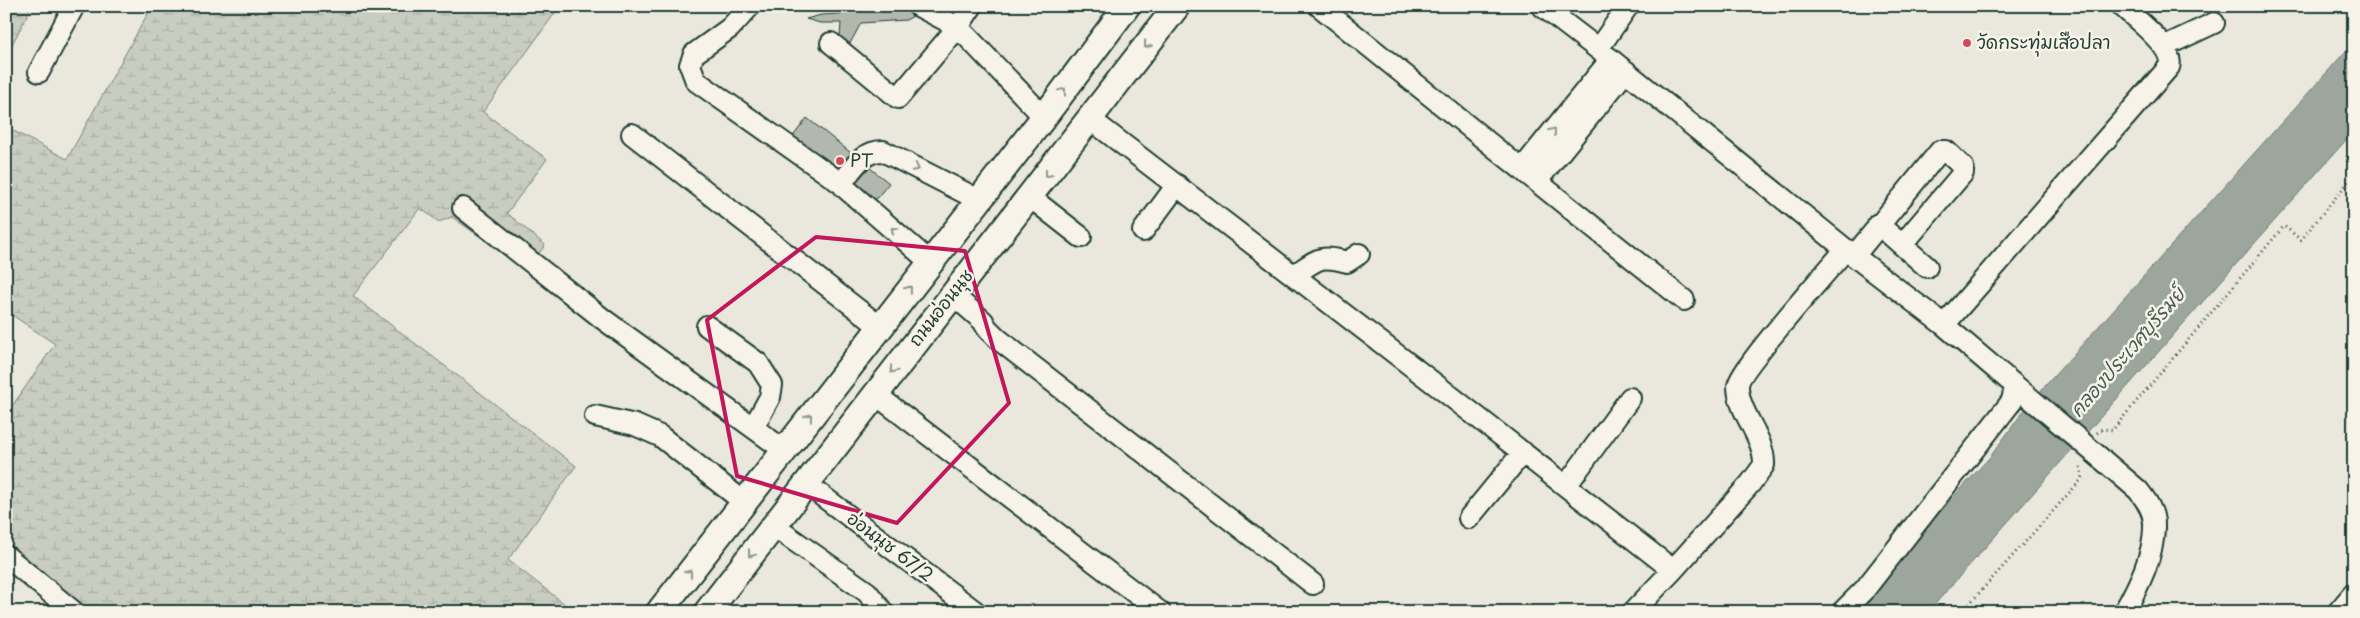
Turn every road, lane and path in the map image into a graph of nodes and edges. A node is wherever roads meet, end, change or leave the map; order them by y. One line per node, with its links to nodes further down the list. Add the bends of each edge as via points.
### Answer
1 (74, 6): 17 (street)
2 (750, 6): 23 (street, via 730,28 694,54 690,65 696,81)
3 (918, 6): 12 (street)
4 (972, 6): 12 (street)
5 (1177, 6): 19 (main road, ถนนอ่อนนุช, one-way to 19)
6 (1319, 6): 21 (street)
7 (1542, 6): 15 (street)
8 (1628, 6): 15 (street)
9 (2122, 6): 14 (street)
10 (1126, 7): 18 (main road, ถนนอ่อนนุช, one-way to 10)
11 (2214, 23): 14 (street)
12 (958, 27): 13 (street, via 898,98); 18 (street)
13 (831, 43)
14 (2164, 46): 39 (street, via 2171,62 2166,71)
15 (1604, 54): 16 (street); 21 (street, one-way to 15)
16 (1626, 71): 21 (street); 32 (street)
17 (39, 72)
18 (1044, 117): 26 (main road, ถนนอ่อนนุช)
19 (1090, 119): 24 (street); 25 (main road, ถนนอ่อนนุช, one-way to 25)
20 (632, 134): 41 (street)
21 (1529, 175): 38 (street)
22 (2354, 175): 49 (path, via 2301,240 2284,226 2115,427 2112,430 2102,428)
23 (842, 184): 26 (street, one-way to 26, via 861,158 874,151 883,151); 34 (street, one-way to 23)
24 (1177, 185): 29 (street); 36 (street)
25 (1030, 197): 30 (street); 37 (main road, ถนนอ่อนนุช)
26 (979, 200): 34 (main road, ถนนอ่อนนุช)
27 (463, 208): 46 (street, via 603,319)
28 (1878, 224): 31 (street); 31 (street, via 1940,151 1946,151 1963,167 1963,173); 32 (street)
29 (1143, 231)
30 (1081, 237)
31 (1902, 245): 35 (street)
32 (1850, 253): 39 (street); 56 (street, via 1760,351 1739,381 1741,400 1760,444 1764,465 1744,492)
33 (1359, 254): 36 (street, via 1347,262 1326,257)
34 (930, 262): 41 (main road, ถนนอ่อนนุช, one-way to 34)
35 (1927, 267)
36 (1294, 275): 48 (street)
37 (952, 294): 43 (main road, ถนนอ่อนนุช, one-way to 43); 57 (street, via 998,339)
38 (1684, 300)
39 (1944, 325): 42 (street)
40 (707, 326): 46 (street, via 758,363 772,386 770,397)
41 (879, 326): 47 (main road, ถนนอ่อนนุช, one-way to 41)
42 (2018, 389): 49 (street); 66 (street, via 2012,401 1865,589)
43 (875, 394): 50 (main road, ถนนอ่อนนุช); 64 (street)
44 (1630, 398): 51 (street)
45 (595, 416): 52 (street, via 635,425 660,436)
46 (754, 426): 47 (street)
47 (784, 450): 52 (main road, ถนนอ่อนนุช)
48 (1523, 452): 51 (street); 53 (street)
49 (2090, 452): 67 (path, via 2080,481); 68 (street, via 2138,490 2149,504 2154,524 2151,549)
50 (805, 483): 54 (main road, ถนนอ่อนนุช); 63 (street, อ่อนนุช 67/2)
51 (1566, 486): 56 (street)
52 (744, 502): 60 (main road, ถนนอ่อนนุช, one-way to 52)
53 (1469, 518)
54 (772, 525): 61 (main road, ถนนอ่อนนุช, one-way to 61); 62 (street, via 867,592)
55 (6, 556): 59 (street)
56 (1673, 570): 65 (street)
57 (1313, 584)
58 (2354, 593): 69 (street)
59 (74, 612)
60 (659, 612)
61 (707, 612)
62 (883, 612)
63 (976, 612)
64 (1160, 612)
65 (1633, 612)
66 (1842, 612)
67 (1962, 612)
68 (2124, 612)
69 (2338, 612)

